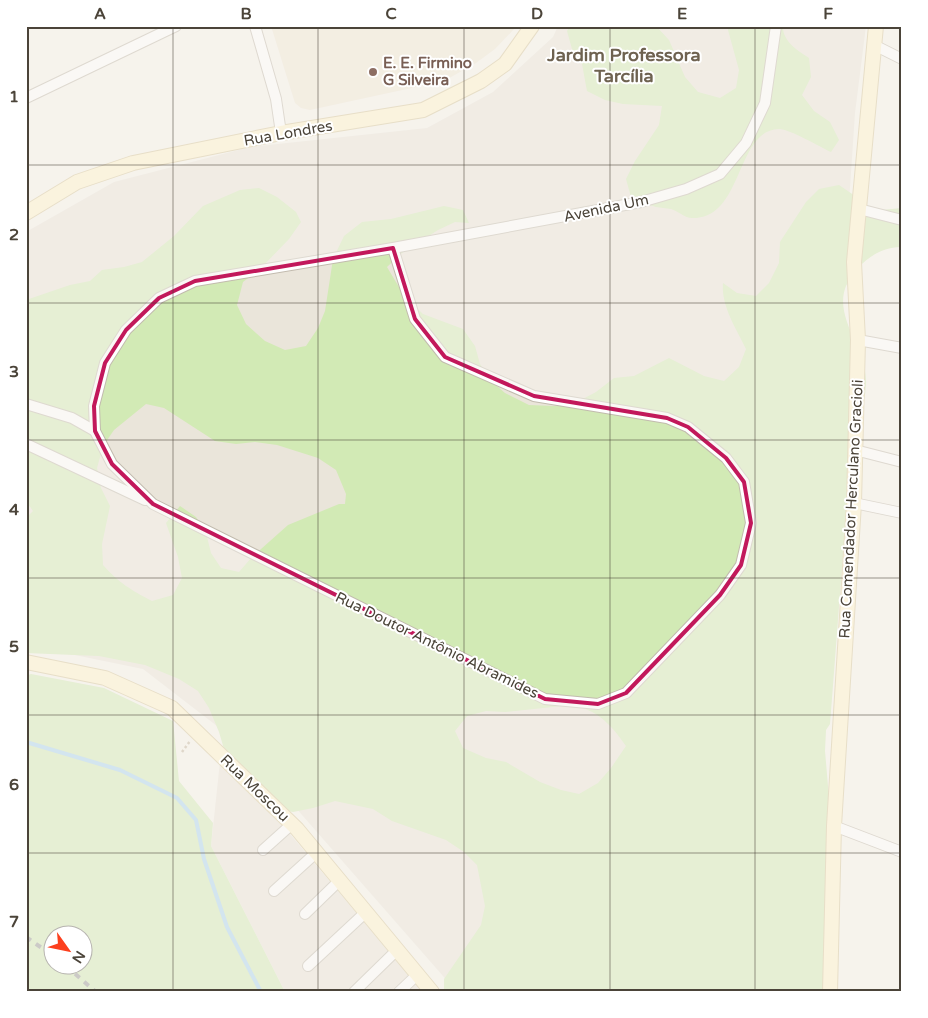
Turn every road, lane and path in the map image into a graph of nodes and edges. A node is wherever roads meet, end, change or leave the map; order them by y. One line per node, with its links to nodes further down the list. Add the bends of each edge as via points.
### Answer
1 (176, 26): 9 (street)
2 (255, 26): 10 (street, via 276,100)
3 (532, 26): 10 (street, Rua Londres, via 505,64 481,81 423,110)
4 (771, 26): 6 (street)
5 (876, 26): 7 (street, Rua Comendador Herculano Gracioli)
6 (776, 27): 14 (street, Avenida Um, via 765,103 746,143 720,174 686,189 641,202)
7 (874, 45): 8 (street); 11 (street, Rua Comendador Herculano Gracioli)
8 (902, 59)
9 (26, 98)
10 (281, 133): 12 (street, Rua Londres, via 133,163 77,182)
11 (859, 209): 13 (street); 16 (street, Rua Comendador Herculano Gracioli, via 854,262)
12 (26, 213)
13 (902, 220)
14 (393, 248): 15 (street, Avenida Um); 24 (street, Rua Doutor Antônio Abramides, via 415,319 445,357 534,396 667,418 688,427 726,458 744,482 751,522 741,565 720,595 626,694 598,704 545,698)
15 (329, 259): 19 (street, Rua Doutor Antônio Abramides, via 195,281 159,298 126,330 105,364 94,406)
16 (858, 340): 17 (street); 21 (street, Rua Comendador Herculano Gracioli)
17 (902, 348)
18 (26, 404): 19 (street, via 72,418)
19 (95, 430): 24 (street, Rua Doutor Antônio Abramides, via 112,464)
20 (26, 444): 24 (street, Rua Doutor Antônio Abramides)
21 (855, 450): 22 (street); 23 (street, Rua Comendador Herculano Gracioli)
22 (902, 462)
23 (854, 503): 25 (street); 28 (street, Rua Comendador Herculano Gracioli)
24 (153, 504)
25 (902, 513)
26 (26, 662): 27 (street, Rua Moscou, via 105,678 172,708)
27 (292, 824): 29 (street); 30 (street, Rua Moscou)
28 (834, 826): 31 (street); 42 (street, Rua Comendador Herculano Gracioli)
29 (264, 850)
30 (316, 852): 32 (street, Rua Moscou); 33 (street)
31 (902, 852)
32 (340, 880): 34 (street, Rua Moscou); 35 (street)
33 (274, 891)
34 (366, 912): 36 (street, Rua Moscou); 37 (street)
35 (305, 914)
36 (397, 950): 38 (street, Rua Moscou); 39 (street)
37 (308, 966)
38 (418, 974): 40 (street); 41 (street, Rua Moscou)
39 (354, 992)
40 (399, 992)
41 (432, 992)
42 (830, 992)

